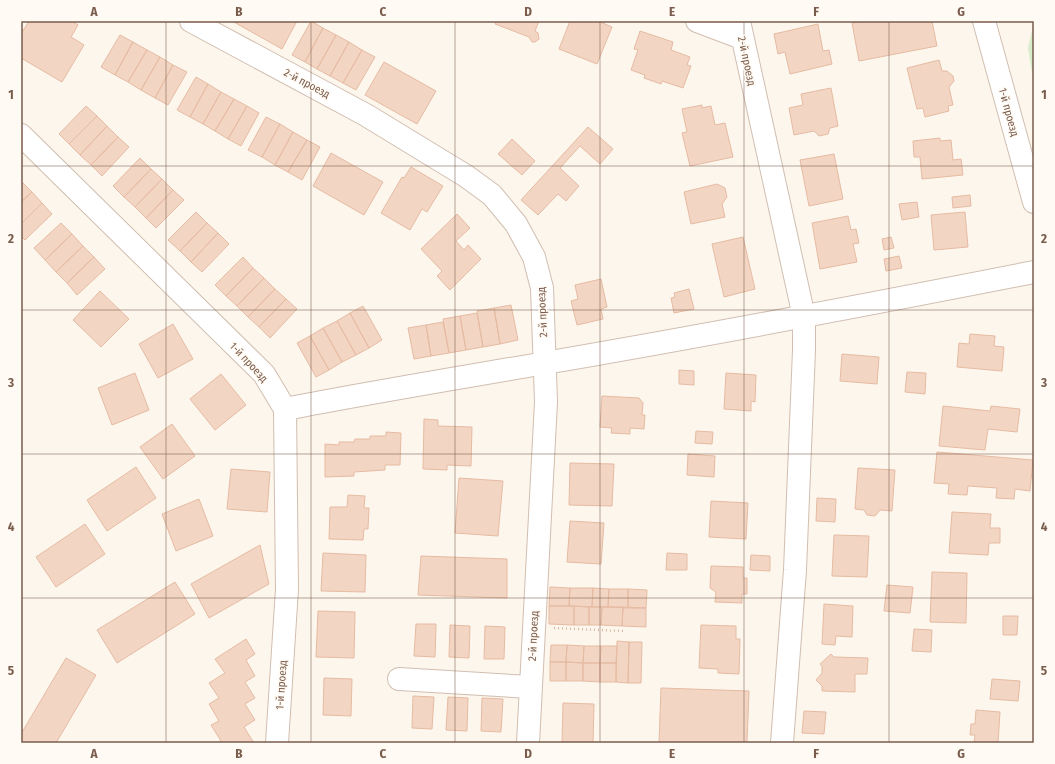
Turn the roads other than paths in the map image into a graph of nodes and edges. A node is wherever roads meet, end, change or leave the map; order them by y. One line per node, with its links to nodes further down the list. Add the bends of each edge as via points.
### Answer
1 (191, 21): 9 (street, 2-й проезд, via 366,115 466,176 492,195 516,224 534,257 542,288)
2 (697, 21): 4 (street)
3 (984, 21): 6 (street, 1-й проезд)
4 (740, 30): 8 (street, 2-й проезд)
5 (21, 135): 10 (street, 1-й проезд, via 264,374)
6 (1034, 202)
7 (1034, 272): 8 (street)
8 (804, 316): 9 (street); 15 (street, 2-й проезд, via 795,570)
9 (544, 363): 10 (street, via 380,390); 12 (street, 2-й проезд, via 546,402)
10 (285, 409): 13 (street, 1-й проезд, via 287,589)
11 (399, 679): 12 (street)
12 (530, 687): 14 (street, 2-й проезд)
13 (277, 743)
14 (528, 743)
15 (782, 743)

